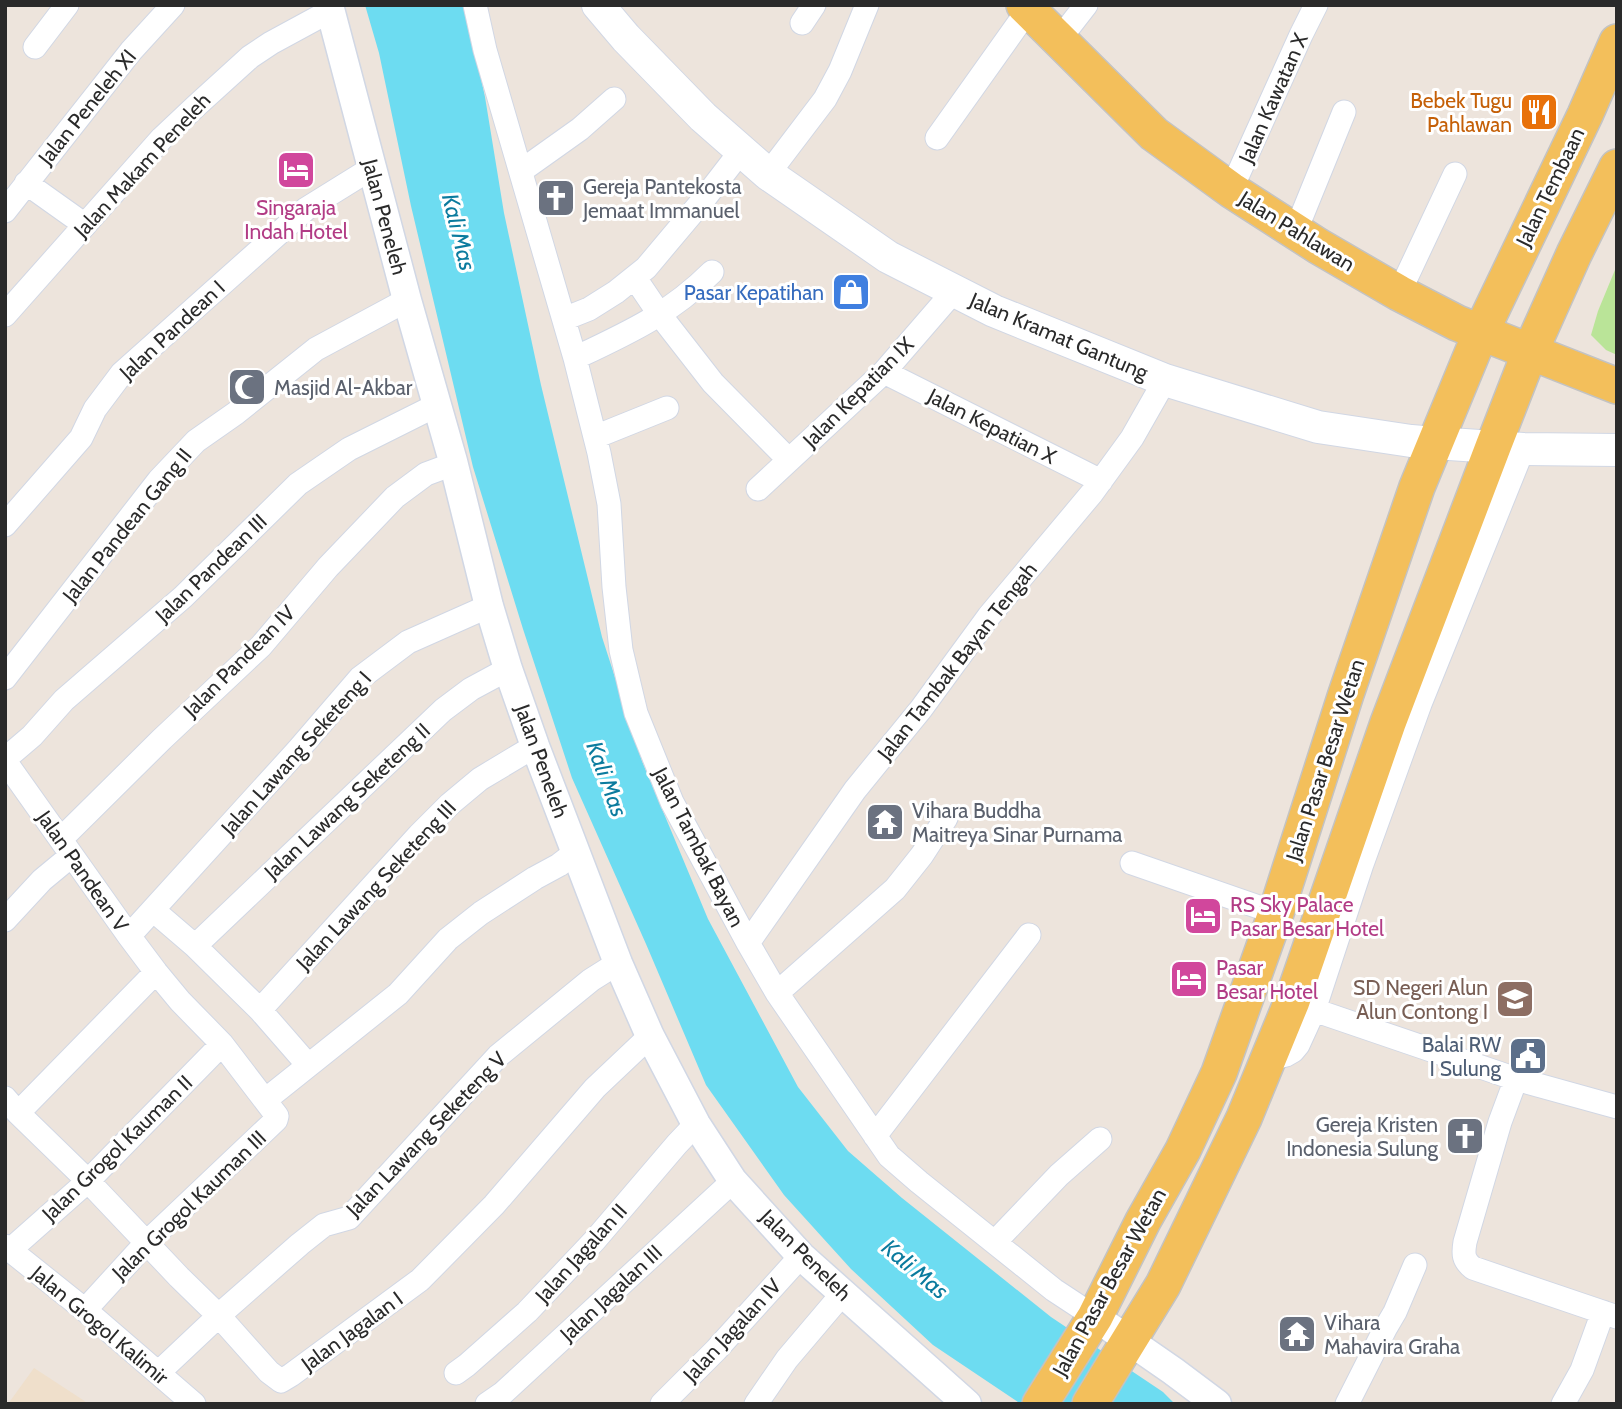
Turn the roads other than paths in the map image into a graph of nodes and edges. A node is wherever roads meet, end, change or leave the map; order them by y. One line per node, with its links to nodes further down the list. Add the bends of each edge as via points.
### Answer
1 (67, 5): 12 (street)
2 (173, 5): 22 (street, Jalan Peneleh XI)
3 (475, 5): 19 (street, Jalan Tambak Bayan)
4 (598, 5): 16 (main road, Jalan Kramat Gantung, via 693,107)
5 (867, 5): 20 (street, via 825,99)
6 (1086, 5): 10 (street)
7 (1316, 5): 23 (street, Jalan Kawatan X)
8 (329, 8): 18 (street, Jalan Peneleh); 25 (street, Jalan Makam Peneleh, via 250,57 162,138)
9 (1026, 8): 10 (main road, Jalan Pahlawan); 15 (street, via 1015,31)
10 (1058, 41): 23 (main road, Jalan Pahlawan, via 1154,134)
11 (1617, 42): 35 (main road, Jalan Tembaan)
12 (35, 47)
13 (614, 99): 19 (street)
14 (1345, 112): 26 (street)
15 (937, 138)
16 (741, 151): 20 (main road, Jalan Kramat Gantung); 28 (street)
17 (1617, 167): 36 (main road)
18 (372, 168): 31 (street, Jalan Peneleh); 51 (street, Jalan Pandean I, via 306,209 122,373 95,409 81,438)
19 (521, 171): 34 (street, Jalan Tambak Bayan)
20 (768, 174): 29 (main road, Jalan Kramat Gantung, via 888,257)
21 (1455, 174): 30 (street)
22 (26, 183): 24 (street, Jalan Peneleh XI); 25 (street)
23 (1231, 190): 26 (main road, Jalan Pahlawan)
24 (5, 211)
25 (85, 225): 32 (street, Jalan Makam Peneleh)
26 (1296, 230): 30 (main road, Jalan Pahlawan)
27 (712, 272): 33 (street)
28 (635, 278): 33 (street); 34 (street, via 589,309)
29 (954, 291): 38 (street, Jalan Kepatian IX); 39 (main road, Jalan Kramat Gantung)
30 (1399, 293): 35 (main road, Jalan Pahlawan)
31 (407, 300): 41 (street, Jalan Peneleh); 54 (street, Jalan Pandean Gang II, via 316,349 196,442 159,480)
32 (5, 315)
33 (660, 315): 37 (street); 47 (street, via 713,383)
34 (564, 319): 37 (street, Jalan Tambak Bayan)
35 (1481, 332): 36 (main road, Jalan Pahlawan); 44 (main road, Jalan Pasar Besar Wetan)
36 (1530, 352): 40 (main road, Jalan Pahlawan); 45 (main road, Jalan Pasar Besar Wetan)
37 (575, 358): 43 (street, Jalan Tambak Bayan)
38 (884, 372): 47 (street, Jalan Kepatian IX); 49 (street, Jalan Kepatian X)
39 (1165, 380): 44 (main road, Jalan Kramat Gantung, via 1318,426); 49 (street, Jalan Tambak Bayan Tengah)
40 (1617, 386)
41 (437, 405): 48 (street, Jalan Peneleh); 56 (street, Jalan Pandean III, via 349,449 298,484)
42 (667, 408): 43 (street)
43 (595, 437): 68 (street, Jalan Tambak Bayan, via 610,504 616,617 636,713 672,802)
44 (1435, 443): 45 (main road, Jalan Kramat Gantung); 64 (main road, Jalan Pasar Besar Wetan, via 1346,694)
45 (1508, 448): 46 (main road, Jalan Kramat Gantung); 57 (main road, Jalan Pasar Besar Wetan, via 1388,723)
46 (1617, 450)
47 (789, 460): 50 (street, Jalan Kepatian IX)
48 (453, 464): 52 (street, Jalan Peneleh); 60 (street, Jalan Pandean IV, via 426,474 395,497 261,646 162,738)
49 (1101, 481): 68 (street, Jalan Tambak Bayan Tengah, via 989,616 855,790)
50 (758, 489)
51 (5, 525)
52 (489, 606): 53 (street, Jalan Peneleh); 63 (street, Jalan Lawang Seketeng I, via 408,642 360,678)
53 (508, 669): 55 (street, Jalan Peneleh); 69 (street, Jalan Lawang Seketeng II, via 450,704)
54 (5, 678)
55 (535, 746): 61 (street, Jalan Peneleh); 73 (street, Jalan Lawang Seketeng III, via 480,779 450,804)
56 (5, 760): 58 (street, Jalan Pandean V)
57 (1383, 774): 74 (street, via 1362,864); 77 (main road, Jalan Pasar Besar Wetan)
58 (14, 793): 60 (street, Jalan Pandean V)
59 (946, 818): 72 (street, via 895,889)
60 (66, 847): 65 (street, Jalan Pandean IV); 67 (street, Jalan Pandean V)
61 (576, 852): 70 (street, Jalan Peneleh); 78 (street, via 481,913 398,995)
62 (1132, 863): 64 (street)
63 (153, 910): 67 (street, Jalan Lawang Seketeng I); 69 (street)
64 (1276, 913): 88 (main road, Jalan Pasar Besar Wetan, via 1219,1073)
65 (5, 920)
66 (1029, 935): 84 (street)
67 (129, 936): 71 (street, Jalan Pandean V)
68 (748, 943): 72 (street, Jalan Tambak Bayan)
69 (195, 946): 73 (street)
70 (618, 963): 75 (street, Jalan Peneleh); 97 (street, Jalan Lawang Seketeng V, via 498,1056 349,1218 324,1225)
71 (159, 976): 76 (street, Jalan Pandean V); 81 (street)
72 (777, 993): 84 (street, Jalan Tambak Bayan)
73 (260, 1010): 78 (street)
74 (1314, 1010): 77 (street, via 1293,1051); 79 (street)
75 (650, 1036): 83 (street, Jalan Peneleh); 97 (street, Jalan Jagalan I, via 596,1088 494,1205 420,1280 285,1379 281,1381 270,1372)
76 (222, 1044): 80 (street, Jalan Pandean V); 86 (street, Jalan Grogol Kauman II)
77 (1268, 1060): 89 (main road, Jalan Pasar Besar Wetan)
78 (308, 1065): 80 (street)
79 (1516, 1079): 82 (street); 98 (street, via 1465,1242 1466,1263)
80 (265, 1098): 90 (street, Jalan Grogol Kauman III, via 276,1120)
81 (12, 1105): 86 (street, Jalan Jagalan I)
82 (1617, 1107)
83 (696, 1124): 87 (street, Jalan Peneleh); 102 (street, Jalan Jagalan II, via 527,1312)
84 (875, 1136): 91 (street, Jalan Tambak Bayan, via 889,1156)
85 (1100, 1139): 91 (street)
86 (88, 1181): 90 (street, Jalan Jagalan I); 92 (street, Jalan Grogol Kauman II)
87 (733, 1181): 93 (street, Jalan Peneleh); 104 (street, Jalan Jagalan III)
88 (1143, 1221): 89 (main road, via 1159,1242 1168,1245); 99 (main road, Jalan Pasar Besar Wetan)
89 (1186, 1240): 100 (main road, Jalan Pasar Besar Wetan)
90 (147, 1242): 96 (street, Jalan Grogol Kauman III); 97 (street, Jalan Jagalan I, via 179,1277)
91 (995, 1242): 99 (street, Jalan Tambak Bayan, via 1054,1290)
92 (8, 1248): 96 (street, Jalan Grogol Kalimir)
93 (801, 1256): 95 (street, Jalan Peneleh); 105 (street, Jalan Jagalan IV)
94 (1415, 1265): 111 (street)
95 (843, 1293): 106 (street); 107 (street, Jalan Peneleh)
96 (85, 1310): 101 (street, Jalan Grogol Kalimir)
97 (222, 1312): 101 (street, Jalan Lawang Seketeng V)
98 (1610, 1314): 112 (street)
99 (1089, 1326): 100 (street); 108 (main road, Jalan Pasar Besar Wetan)
100 (1124, 1349): 109 (main road, Jalan Pasar Besar Wetan); 110 (street)
101 (158, 1373): 103 (street, Jalan Grogol Kalimir)
102 (456, 1373)
103 (194, 1404)
104 (487, 1404)
105 (662, 1404)
106 (756, 1404)
107 (967, 1404)
108 (1040, 1404)
109 (1090, 1404)
110 (1217, 1404)
111 (1347, 1404)
112 (1563, 1404)

